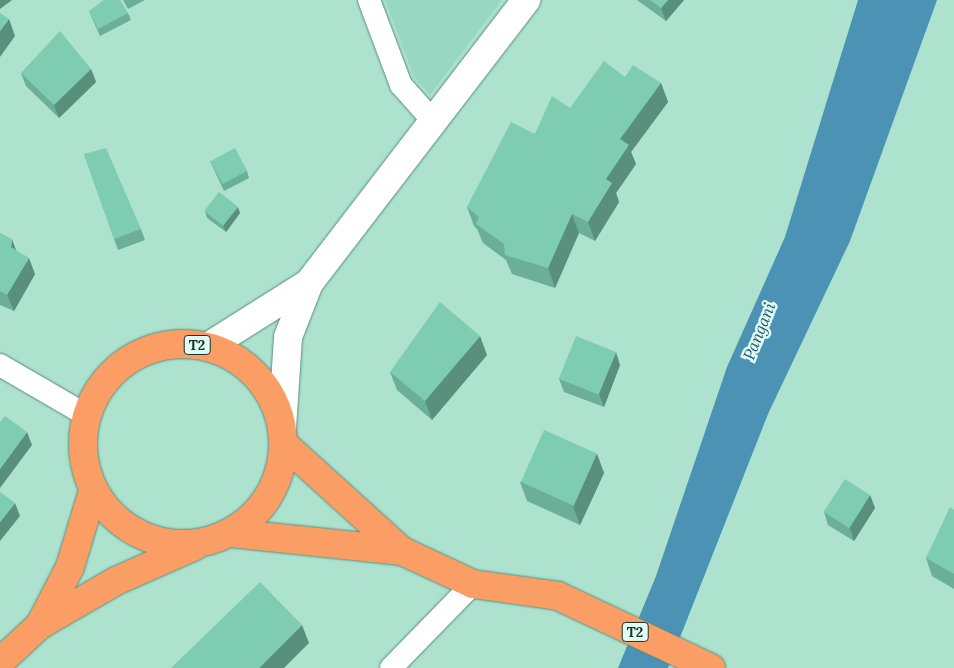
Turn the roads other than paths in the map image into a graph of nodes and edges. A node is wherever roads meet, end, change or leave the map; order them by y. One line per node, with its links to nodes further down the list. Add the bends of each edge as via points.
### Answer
1 (369, 0): 3 (street, via 401,85)
2 (526, 0): 3 (main road)
3 (434, 122): 4 (main road)
4 (309, 283): 5 (main road); 8 (main road, via 288,337)
5 (209, 346): 7 (highway, T2, via 170,343 134,355 104,380); 8 (highway, T2, via 244,363 269,391)
6 (0, 366): 7 (street)
7 (86, 415): 9 (highway, T2, via 82,454)
8 (283, 436): 10 (highway, T2, via 269,495 252,517); 12 (highway, T2)
9 (93, 491): 11 (highway, T2, via 112,516 138,535 169,544); 14 (highway, T2, via 70,567)
10 (230, 533): 11 (highway, T2); 12 (highway, T2)
11 (201, 543): 14 (highway, T2, via 116,581)
12 (402, 551): 13 (highway, T2)
13 (473, 584): 16 (street); 17 (highway, T2, via 558,596)
14 (40, 625): 15 (highway, T2)
15 (0, 662)
16 (391, 668)
17 (711, 668)

